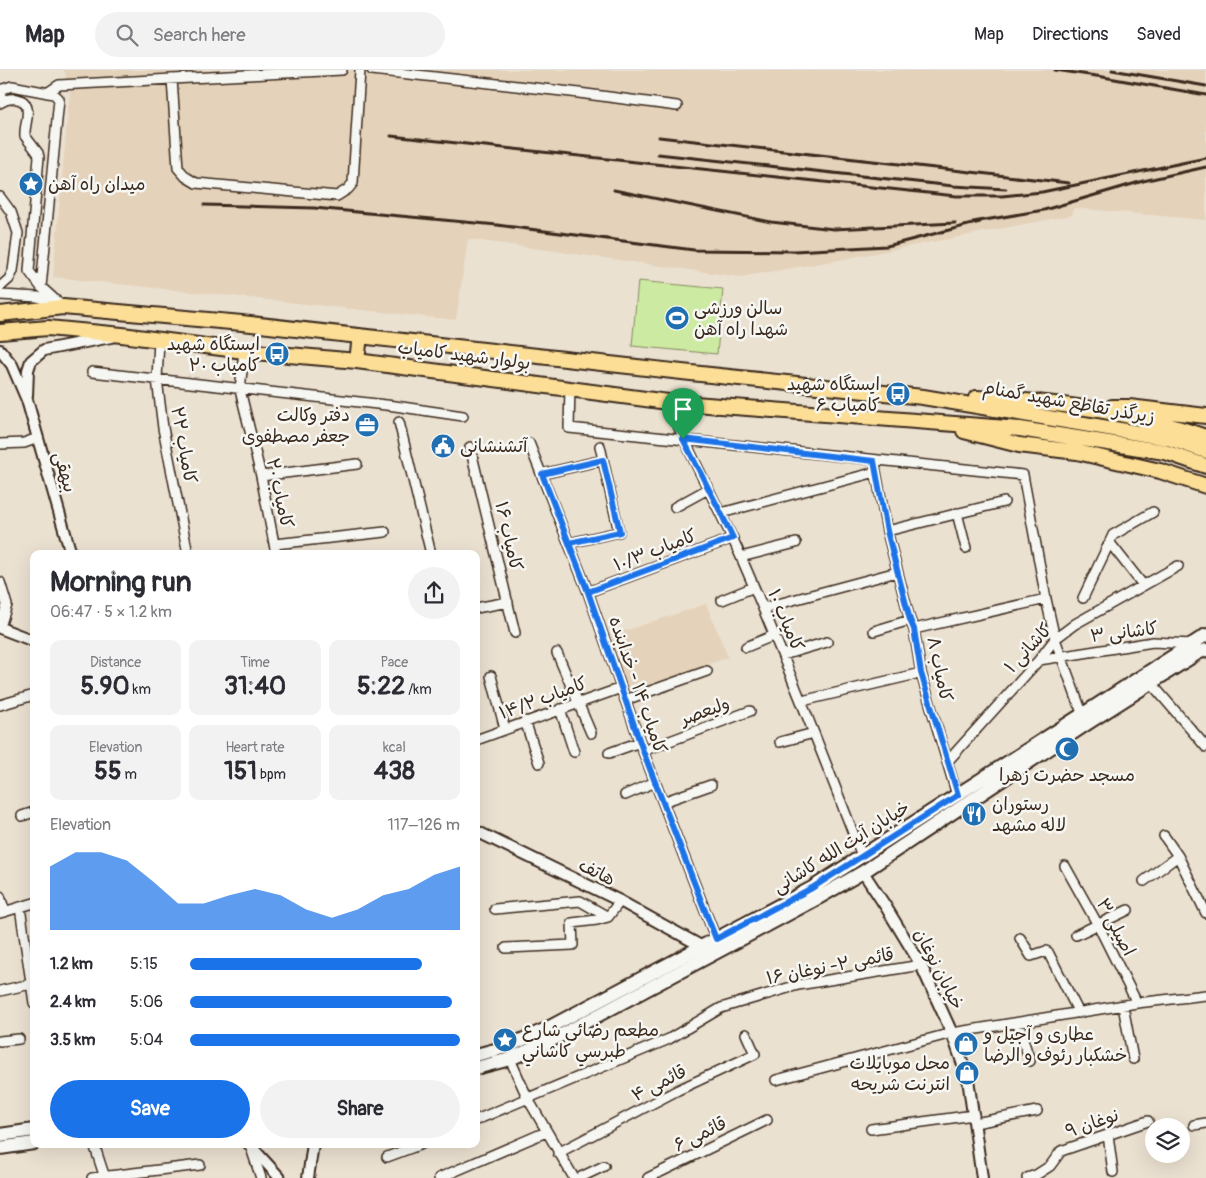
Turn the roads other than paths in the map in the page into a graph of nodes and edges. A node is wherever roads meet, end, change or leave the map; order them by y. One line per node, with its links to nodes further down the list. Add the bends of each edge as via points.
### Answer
1 (342, 70): 4 (street)
2 (360, 70): 4 (street, via 353,183 336,196 196,183 186,177 178,168)
3 (372, 70): 7 (street)
4 (172, 79): 5 (street, via 59,85)
5 (47, 93): 6 (street, via 12,86 3,89); 9 (street, via 54,94 59,104)
6 (0, 101): 9 (street, via 16,98 24,104 27,109 25,136 38,153 29,271)
7 (677, 106)
8 (0, 197): 10 (street, via 11,212 18,233 13,270)
9 (40, 286): 12 (street)
10 (0, 287)
11 (0, 295): 12 (street, via 38,297)
12 (63, 307): 13 (main road, بولوار شهید کامیاب); 16 (main road, بولوار شهید کامیاب)
13 (0, 314)
14 (0, 332): 15 (main road, بولوار شهید کامیاب, via 48,328)
15 (122, 335): 17 (main road, بولوار شهید کامیاب); 26 (street, via 44,350 31,361)
16 (360, 336): 20 (main road); 25 (main road, بولوار شهید کامیاب)
17 (159, 340): 19 (main road, بولوار شهید کامیاب); 22 (street, کامیاب ۲۲)
18 (0, 350): 26 (street, via 12,365)
19 (244, 351): 20 (main road, بولوار شهید کامیاب); 24 (street, کامیاب ۲۰)
20 (357, 361): 23 (main road, بولوار شهید کامیاب)
21 (92, 372): 22 (street)
22 (157, 379): 24 (street); 64 (street, کامیاب ۲۲, via 163,428)
23 (570, 388): 27 (main road, بولوار شهید کامیاب); 35 (street, via 569,428)
24 (240, 390): 29 (street); 47 (street, کامیاب ۲۰)
25 (924, 397): 28 (main road, via 1019,400); 40 (main road, زیرگذر تقاطع شهید گمنام, via 1168,438)
26 (27, 400): 34 (street, بیهقی)
27 (668, 402): 31 (main road, بولوار شهید کامیاب); 35 (street, کامیاب ۱۰)
28 (1080, 408): 30 (main road, via 1128,407); 33 (main road, via 1170,425)
29 (462, 416)
30 (1206, 416)
31 (924, 421): 44 (main road, زیرگذر تقاطع شهید گمنام, via 1076,437 1165,452); 48 (main road, via 1018,444 1077,452 1160,470)
32 (399, 422): 66 (street)
33 (1206, 437)
34 (38, 438): 37 (street, via 24,443); 63 (street, بیهقی)
35 (683, 439): 42 (street); 49 (street, کامیاب ۱۰)
36 (529, 443): 46 (street, کامیاب ۱۴ - خدابنده)
37 (0, 444)
38 (470, 446): 77 (street, کامیاب ۱۶)
39 (600, 446): 41 (street)
40 (1206, 451)
41 (603, 460): 46 (street); 58 (street, via 620,532)
42 (874, 461): 45 (street, کامیاب ۸); 75 (street, via 1023,475)
43 (357, 464): 47 (street)
44 (1206, 466)
45 (876, 472): 53 (street); 55 (street, کامیاب ۸)
46 (542, 474): 58 (street, کامیاب ۱۴ - خدابنده)
47 (260, 476): 60 (street, کامیاب ۲۰)
48 (1206, 486)
49 (708, 489): 51 (street); 53 (street, کامیاب ۱۰)
50 (1004, 502): 54 (street)
51 (675, 507)
52 (1153, 512): 59 (street, via 1113,535)
53 (721, 513): 57 (street, کامیاب ۱۰)
54 (957, 513): 55 (street); 62 (street)
55 (887, 531): 69 (street, کامیاب ۸)
56 (385, 532): 60 (street)
57 (733, 538): 67 (street, کامیاب ۱۰); 73 (street, کامیاب ۱۰/۳)
58 (569, 543): 73 (street, کامیاب ۱۴ - خدابنده)
59 (1110, 543): 71 (street); 74 (street)
60 (275, 544): 65 (street, کامیاب ۲۰)
61 (796, 544): 67 (street)
62 (966, 548)
63 (70, 550)
64 (187, 550)
65 (276, 550)
66 (430, 550)
67 (741, 557): 72 (street, کامیاب ۱۰)
68 (1178, 566): 71 (street, کاشانی ۱)
69 (897, 572): 79 (street); 80 (street, کامیاب ۸)
70 (0, 582): 81 (street, via 7,605)
71 (1143, 585): 87 (street, کاشانی ۱)
72 (754, 587): 76 (street); 79 (street, کامیاب ۱۰)
73 (588, 592): 100 (street, کامیاب ۱۴ - خدابنده)
74 (1083, 598)
75 (1046, 599): 80 (street); 87 (street)
76 (722, 600)
77 (508, 602): 78 (street); 83 (street, کامیاب ۱۶)
78 (480, 607)
79 (763, 608): 84 (street, کامیاب ۱۰)
80 (912, 624): 82 (street); 97 (street, کامیاب ۸)
81 (0, 627): 86 (street)
82 (874, 631)
83 (515, 633)
84 (775, 635): 90 (street); 93 (street, کامیاب ۱۰)
85 (1206, 635): 89 (main road, خیابان آیت الله کاشانی)
86 (30, 639)
87 (1055, 639): 94 (street); 95 (street, کاشانی ۱)
88 (827, 642): 93 (street)
89 (1192, 644): 94 (street, کاشانی ۳, via 1153,642); 108 (main road, خیابان آیت الله کاشانی)
90 (746, 647)
91 (1206, 650): 99 (main road, خیابان آیت الله کاشانی)
92 (557, 653): 104 (street)
93 (783, 656): 103 (street, کامیاب ۱۰)
94 (1060, 657): 95 (street, کاشانی ۳); 108 (street)
95 (1039, 660): 119 (street, کاشانی ۱)
96 (706, 671): 102 (street)
97 (921, 673): 103 (street); 119 (street, کامیاب ۸)
98 (491, 676): 110 (street)
99 (1152, 683): 116 (street); 133 (main road, خیابان آیت الله کاشانی)
100 (621, 688): 102 (street, کامیاب ۱۴ - خدابنده); 104 (street, کامیاب ۱۴/۲)
101 (30, 696): 105 (street)
102 (625, 700): 115 (street, کامیاب ۱۴ - خدابنده)
103 (802, 701): 112 (street, کامیاب ۱۰)
104 (579, 702): 106 (street, کامیاب ۱۴/۲); 111 (street)
105 (0, 705)
106 (560, 709): 109 (street, کامیاب ۱۴/۲); 117 (street)
107 (750, 711): 115 (street, ولیعصر)
108 (1082, 713): 124 (main road, خیابان آیت الله کاشانی)
109 (525, 721): 110 (street, کامیاب ۱۴/۲); 120 (street)
110 (505, 729): 113 (street, کامیاب ۱۴/۲)
111 (591, 733)
112 (814, 733): 114 (street); 130 (street, کامیاب ۱۰)
113 (480, 738)
114 (780, 742)
115 (641, 746): 118 (street, ولیعصر); 121 (street, کامیاب ۱۴ - خدابنده)
116 (1206, 747)
117 (574, 752)
118 (609, 754)
119 (947, 762): 124 (street, کامیاب ۸)
120 (539, 763)
121 (655, 782): 123 (street); 125 (street, کامیاب ۱۴ - خدابنده)
122 (711, 785): 125 (street)
123 (626, 795)
124 (958, 795): 130 (main road, خیابان آیت الله کاشانی)
125 (663, 802): 147 (street, کامیاب ۱۴ - خدابنده)
126 (30, 813): 127 (street)
127 (22, 816)
128 (480, 833): 136 (street, هاتف)
129 (1164, 836): 131 (street)
130 (862, 856): 147 (main road, خیابان آیت الله کاشانی, via 812,888)
131 (1178, 856): 134 (street); 142 (street)
132 (1065, 866): 144 (street, اصیلی ۳)
133 (863, 872): 149 (main road, خیابان آیت الله کاشانی, via 818,898); 150 (street, خیابان نوغان)
134 (1144, 881)
135 (0, 896): 141 (street)
136 (620, 901): 143 (street); 149 (street, هاتف)
137 (30, 904): 138 (street)
138 (20, 907): 141 (street); 151 (street)
139 (495, 909): 143 (street, via 580,901)
140 (1128, 910): 144 (street)
141 (3, 913)
142 (1206, 913)
143 (608, 917): 148 (street, via 572,923 573,946)
144 (1098, 924): 145 (street); 155 (street, اصیلی ۳)
145 (1076, 935)
146 (1020, 938): 157 (street, via 1031,956 1048,952)
147 (716, 939): 149 (main road, خیابان آیت الله کاشانی)
148 (506, 948)
149 (703, 952): 163 (main road, خیابان آیت الله کاشانی, via 544,1030); 164 (main road, خیابان آیت الله کاشانی, via 550,1041)
150 (921, 965): 159 (street, خیابان نوغان); 169 (street, قائمی ۲- نوغان ۱۶, via 798,985 722,1008 668,1039)
151 (30, 977)
152 (30, 984): 153 (street)
153 (0, 991)
154 (1206, 994): 155 (street)
155 (1137, 1003): 156 (street)
156 (1124, 1006): 157 (street); 165 (street)
157 (1079, 1013): 158 (street)
158 (1018, 1024): 159 (street); 166 (street)
159 (952, 1033): 168 (street); 172 (street, خیابان نوغان, via 968,1079)
160 (746, 1034): 189 (street, قائمی ۴, via 756,1054 678,1090)
161 (19, 1038): 162 (street)
162 (0, 1041)
163 (480, 1054)
164 (510, 1059): 167 (main road, خیابان آیت الله کاشانی); 169 (street)
165 (1134, 1059)
166 (1030, 1061)
167 (480, 1067)
168 (776, 1080)
169 (528, 1098): 171 (street, قائمی ۲- نوغان ۱۶); 179 (street)
170 (1037, 1111): 172 (street)
171 (480, 1118)
172 (974, 1119): 177 (street); 203 (street, خیابان نوغان)
173 (767, 1120): 202 (street, قائمی ۶)
174 (1145, 1122): 181 (street, نوغان ۹)
175 (1206, 1123): 176 (street)
176 (1194, 1125)
177 (871, 1129)
178 (30, 1131): 180 (main road)
179 (546, 1132): 189 (street); 199 (street)
180 (0, 1135)
181 (1108, 1135): 193 (street); 204 (street, نوغان ۹, via 1061,1151 1050,1166)
182 (30, 1144): 183 (main road)
183 (0, 1148)
184 (95, 1148): 194 (street)
185 (251, 1148): 196 (street)
186 (253, 1148): 197 (street)
187 (312, 1148): 198 (street)
188 (411, 1148): 190 (street)
189 (558, 1153): 200 (street)
190 (387, 1157)
191 (200, 1165): 194 (street)
192 (604, 1166): 201 (street)
193 (1113, 1172)
194 (105, 1177): 195 (street)
195 (92, 1178)
196 (261, 1178)
197 (280, 1178)
198 (308, 1178)
199 (439, 1178)
200 (574, 1178)
201 (579, 1178)
202 (648, 1178)
203 (982, 1178)
204 (1027, 1178)

